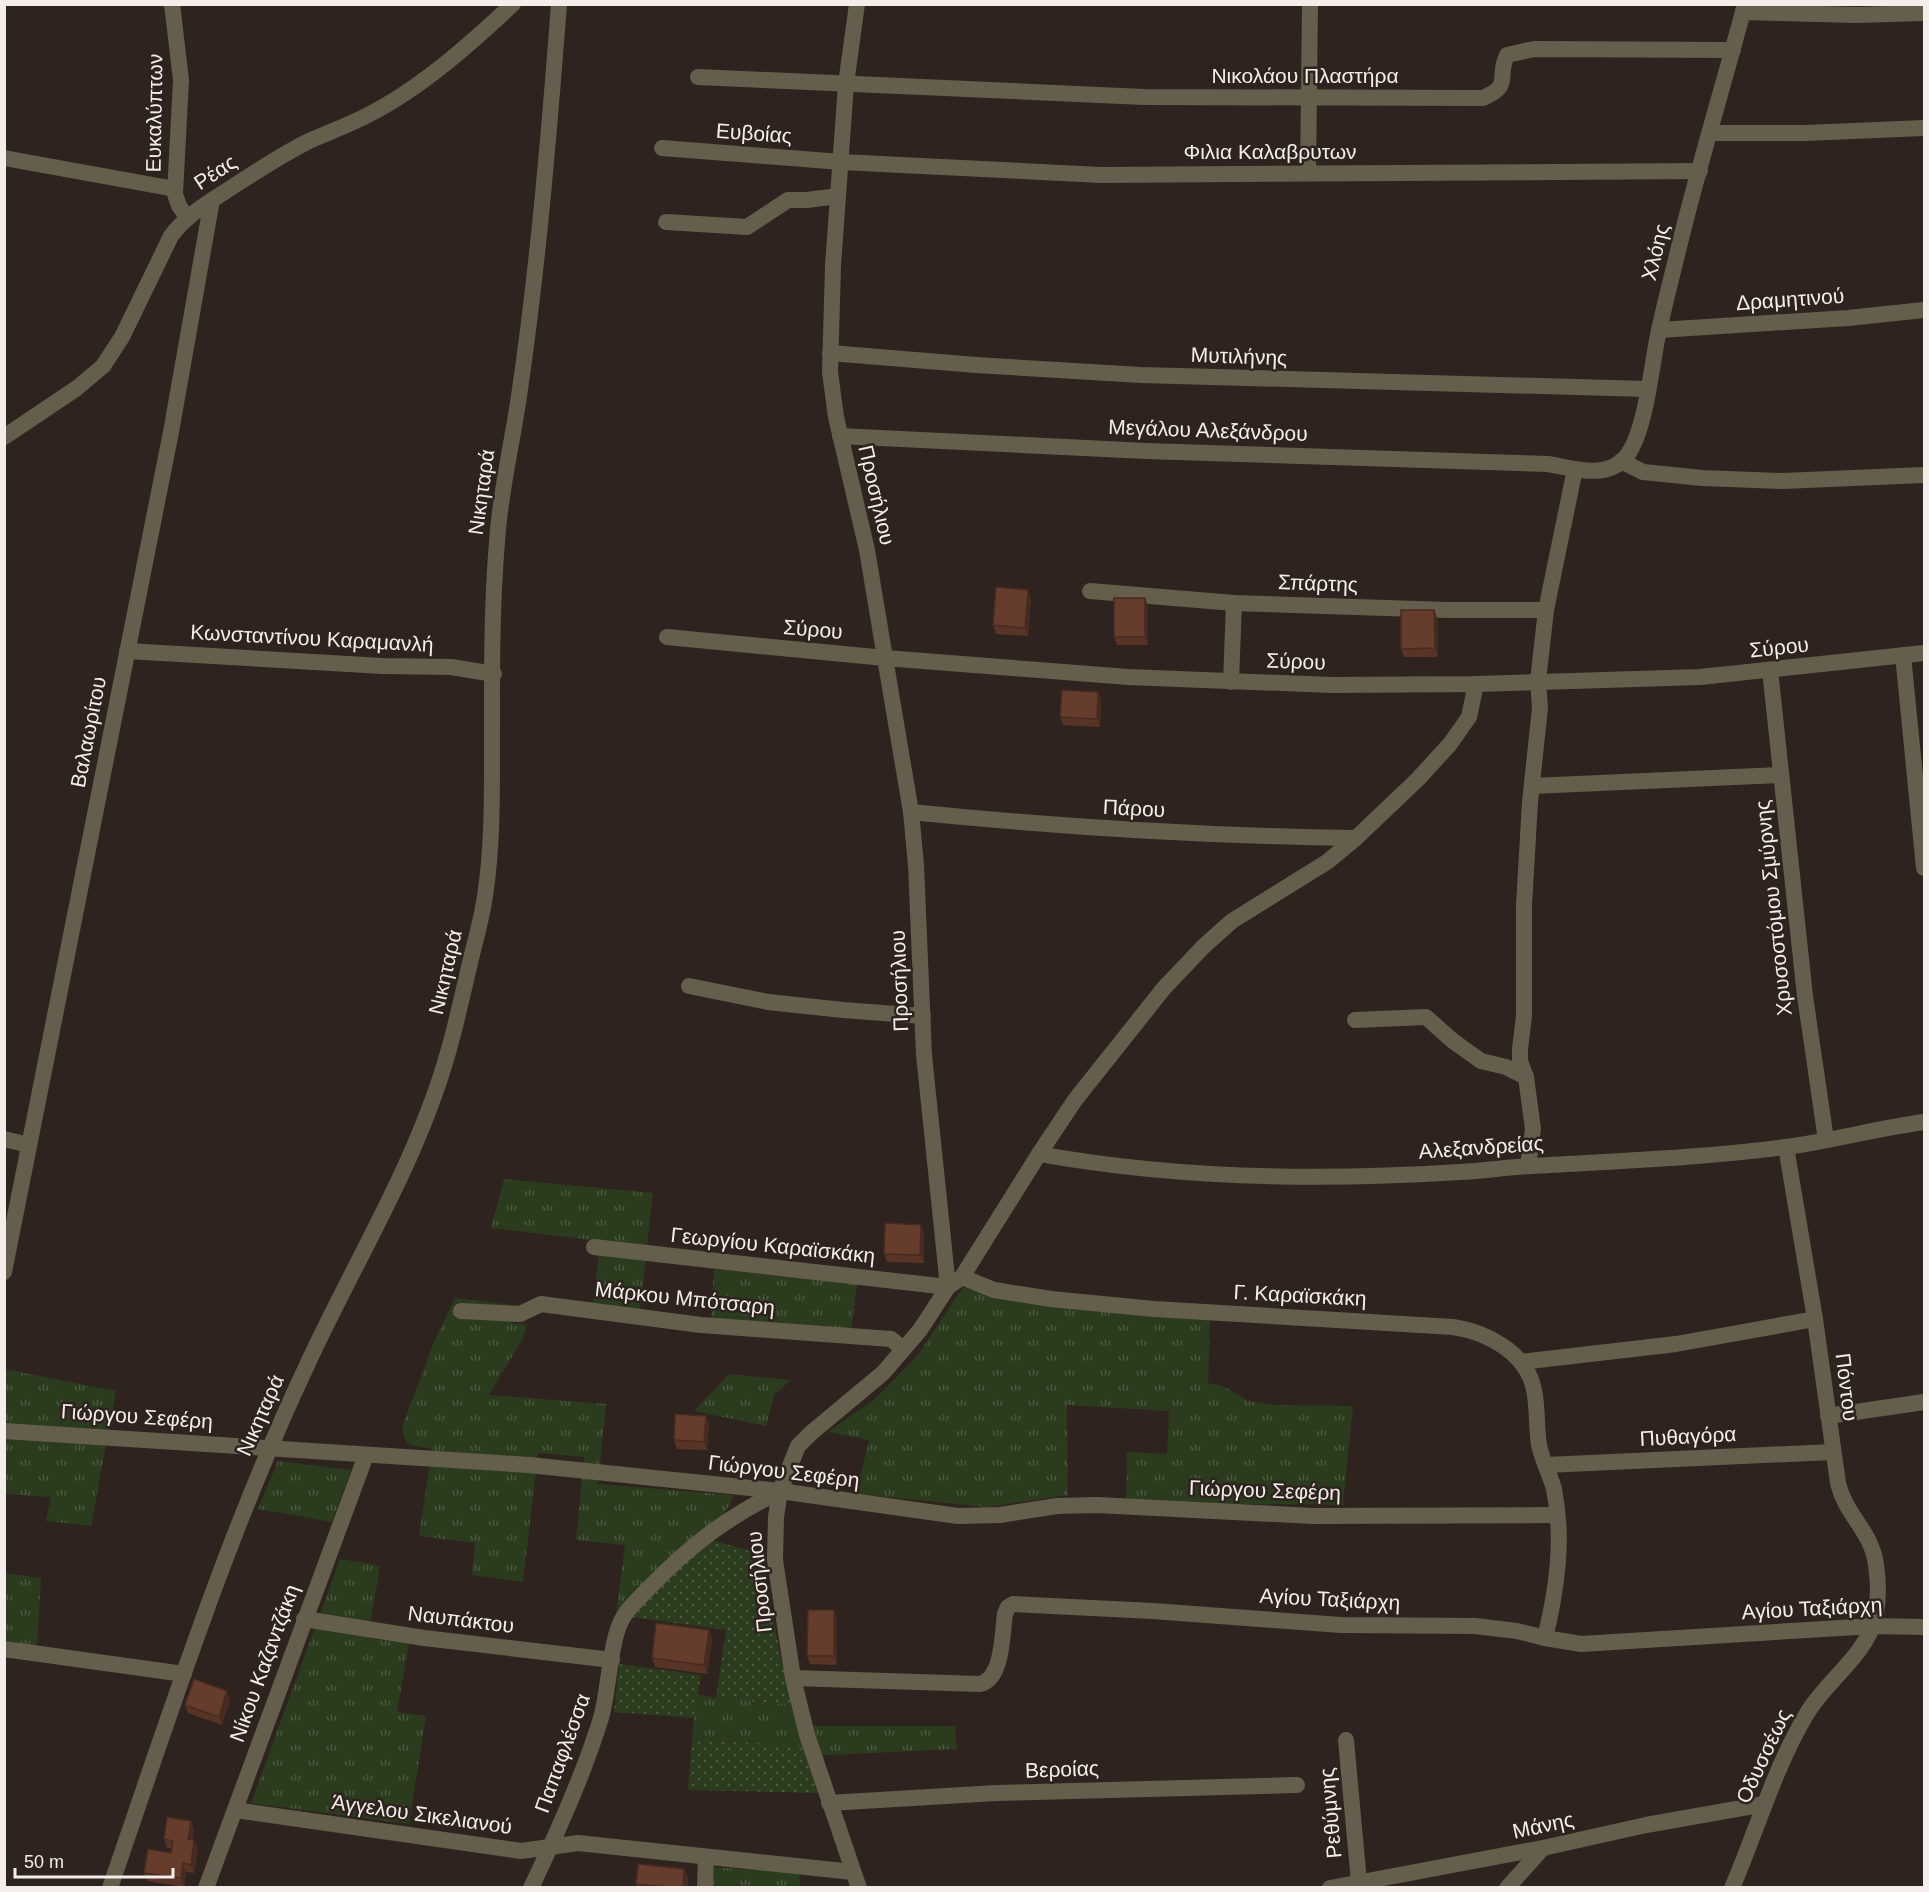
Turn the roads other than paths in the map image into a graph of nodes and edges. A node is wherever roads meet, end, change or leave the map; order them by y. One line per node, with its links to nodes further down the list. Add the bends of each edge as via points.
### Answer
1 (172, 4): 19 (street, Ευκαλύπτων, via 181,80)
2 (513, 4): 21 (street, Ρέας, via 437,69 392,101 310,141)
3 (559, 4): 42 (street, Νικηταρά, via 533,281 497,537 492,612)
4 (857, 4): 10 (street, Προσήλιου)
5 (1310, 4): 11 (street)
6 (1744, 8): 7 (street, via 1857,15); 8 (street, Χλόης)
7 (1924, 13)
8 (1733, 50): 11 (street, Νικολάου Πλαστήρα, via 1534,49 1507,55 1502,87 1483,98); 13 (street, Χλόης)
9 (698, 77): 10 (street, Νικολάου Πλαστήρα)
10 (846, 84): 11 (street, Νικολάου Πλαστήρα, via 1133,96); 16 (street, Προσήλιου)
11 (1309, 98): 18 (street)
12 (1924, 128): 13 (street)
13 (1711, 134): 17 (street, Χλόης)
14 (663, 148): 16 (street, Ευβοίας)
15 (4, 158): 19 (street)
16 (841, 162): 18 (street, Φιλια Καλαβρυτων, via 1101,175); 20 (street, Προσήλιου)
17 (1700, 171): 18 (street, Φιλια Καλαβρυτων); 25 (street, Χλόης)
18 (1308, 173)
19 (175, 189): 22 (street, Ευκαλύπτων, via 176,200)
20 (838, 196): 23 (street, via 788,200 747,227); 26 (street, Προσήλιου)
21 (212, 200): 22 (street, Ρέας); 37 (street, Βαλαωρίτου)
22 (188, 218): 29 (street, Ρέας, via 171,236 122,337 103,366)
23 (666, 222)
24 (1924, 310): 25 (street, Δραμητινού)
25 (1659, 330): 27 (street, Χλόης)
26 (830, 353): 27 (street, Μυτιλήνης, via 1141,375); 28 (street, Προσήλιου)
27 (1647, 389): 30 (street, Χλόης, via 1638,430)
28 (840, 436): 31 (street, Μεγάλου Αλεξάνδρου, via 1548,464); 40 (street, Προσήλιου, via 867,550)
29 (4, 437)
30 (1621, 461): 31 (street, via 1605,470); 32 (street, via 1643,472 1702,478 1783,481)
31 (1575, 469): 35 (street)
32 (1924, 475)
33 (1090, 591): 34 (street, Σπάρτης)
34 (1234, 603): 35 (street, Σπάρτης); 43 (street)
35 (1546, 610): 44 (street)
36 (667, 637): 40 (street, Σύρου)
37 (127, 651): 42 (street, Κωνσταντίνου Καραμανλή, via 451,667); 58 (street, Βαλαωρίτου)
38 (1924, 652): 39 (street, Σύρου)
39 (1903, 655): 41 (street, Σύρου); 50 (street)
40 (885, 658): 43 (street, Σύρου); 48 (street, Προσήλιου)
41 (1770, 670): 44 (street, Σύρου, via 1689,678); 46 (street, Χρυσοστόμου Σμύρνης)
42 (494, 675): 73 (street, Νικηταρά, via 491,832 485,899 449,1052 391,1200 307,1363)
43 (1232, 681): 45 (street, Σύρου)
44 (1538, 681): 45 (street, Σύρου); 47 (street, via 1540,708)
45 (1476, 684): 49 (street, via 1469,717 1450,744)
46 (1781, 775): 47 (street); 57 (street, Χρυσοστόμου Σμύρνης, via 1805,996)
47 (1532, 786): 54 (street, via 1520,1049)
48 (911, 812): 49 (street, Πάρου, via 1144,831); 52 (street, Προσήλιου)
49 (1356, 838): 60 (street, via 1320,867 1232,921 1204,946 1142,1013)
50 (1924, 868)
51 (689, 986): 52 (street, via 768,1002)
52 (923, 1016): 65 (street, Προσήλιου)
53 (1355, 1020): 54 (street, via 1426,1017 1481,1061)
54 (1526, 1077): 61 (street, via 1533,1130)
55 (1924, 1122): 57 (street, Αλεξανδρείας)
56 (4, 1139): 58 (street)
57 (1826, 1140): 59 (street, Αλεξανδρείας)
58 (29, 1145): 63 (street, Βαλαωρίτου)
59 (1786, 1147): 61 (street, Αλεξανδρείας); 67 (street, Πόντου)
60 (1039, 1154): 61 (street, Αλεξανδρείας, via 1188,1173 1324,1177 1460,1173); 64 (street)
61 (1528, 1166)
62 (594, 1247): 65 (street, Γεωργίου Καραϊσκάκη)
63 (4, 1272)
64 (962, 1277): 65 (street); 69 (street, Γ. Καραϊσκάκη, via 994,1290 1051,1299 1453,1327 1478,1331)
65 (948, 1287): 68 (street, Προσήλιου)
66 (461, 1311): 68 (street, Μάρκου Μπότσαρη, via 520,1314 542,1304 701,1325 891,1339)
67 (1815, 1319): 69 (street, via 1676,1344); 71 (street, Πόντου)
68 (903, 1349): 77 (street, Προσήλιου, via 870,1385 798,1446)
69 (1521, 1362): 76 (street, Γ. Καραϊσκάκη, via 1534,1390 1539,1446)
70 (1924, 1402): 71 (street)
71 (1828, 1416): 74 (street, Πόντου)
72 (4, 1431): 73 (street, Γιώργου Σεφέρη)
73 (271, 1447): 75 (street, Γιώργου Σεφέρη); 85 (street, Νικηταρά, via 216,1580)
74 (1832, 1452): 76 (street, Πυθαγόρα); 80 (street, Πόντου, via 1842,1498 1867,1535 1874,1554 1877,1591)
75 (366, 1455): 77 (street, Γιώργου Σεφέρη, via 529,1465); 79 (street, Νίκου Καζαντζάκη)
76 (1546, 1465): 78 (street, Γ. Καραϊσκάκη)
77 (780, 1491): 78 (street, Γιώργου Σεφέρη, via 958,1516 1097,1505 1314,1516); 84 (street, Παπαφλέσσα, via 734,1515 675,1560 624,1616); 86 (street, Προσήλιου, via 775,1560)
78 (1557, 1515): 82 (street, Γ. Καραϊσκάκη, via 1557,1570)
79 (304, 1619): 84 (street, Ναυπάκτου); 91 (street, Νίκου Καζαντζάκη)
80 (1873, 1626): 81 (street, Αγίου Ταξιάρχη); 82 (street, Αγίου Ταξιάρχη, via 1581,1644); 90 (street, Οδυσσέως, via 1858,1652 1812,1704)
81 (1924, 1627)
82 (1545, 1638): 86 (street, Αγίου Ταξιάρχη, via 1475,1626 1341,1625 1013,1604 1005,1614 995,1674 987,1683)
83 (4, 1649): 85 (street)
84 (612, 1660): 92 (street, Παπαφλέσσα, via 601,1718)
85 (184, 1674): 97 (street, Νικηταρά)
86 (793, 1678): 89 (street, Προσήλιου)
87 (1346, 1740): 96 (street, Ρεθύμνης)
88 (1297, 1785): 89 (street, Βεροίας, via 996,1793)
89 (829, 1803): 95 (street, Προσήλιου)
90 (1765, 1804): 93 (street, Μάνης); 103 (street, Οδυσσέως)
91 (235, 1810): 92 (street, Άγγελου Σικελιανού, via 522,1851); 98 (street, Νίκου Καζαντζάκη)
92 (552, 1845): 94 (street, Άγγελου Σικελιανού, via 578,1843); 99 (street, Παπαφλέσσα)
93 (1543, 1848): 96 (street, Μάνης); 102 (street)
94 (706, 1857): 95 (street, Άγγελου Σικελιανού); 100 (street)
95 (856, 1880)
96 (1359, 1882): 101 (street, Μάνης)
97 (110, 1887)
98 (206, 1887)
99 (531, 1887)
100 (705, 1887)
101 (1330, 1887)
102 (1507, 1887)
103 (1732, 1887)

